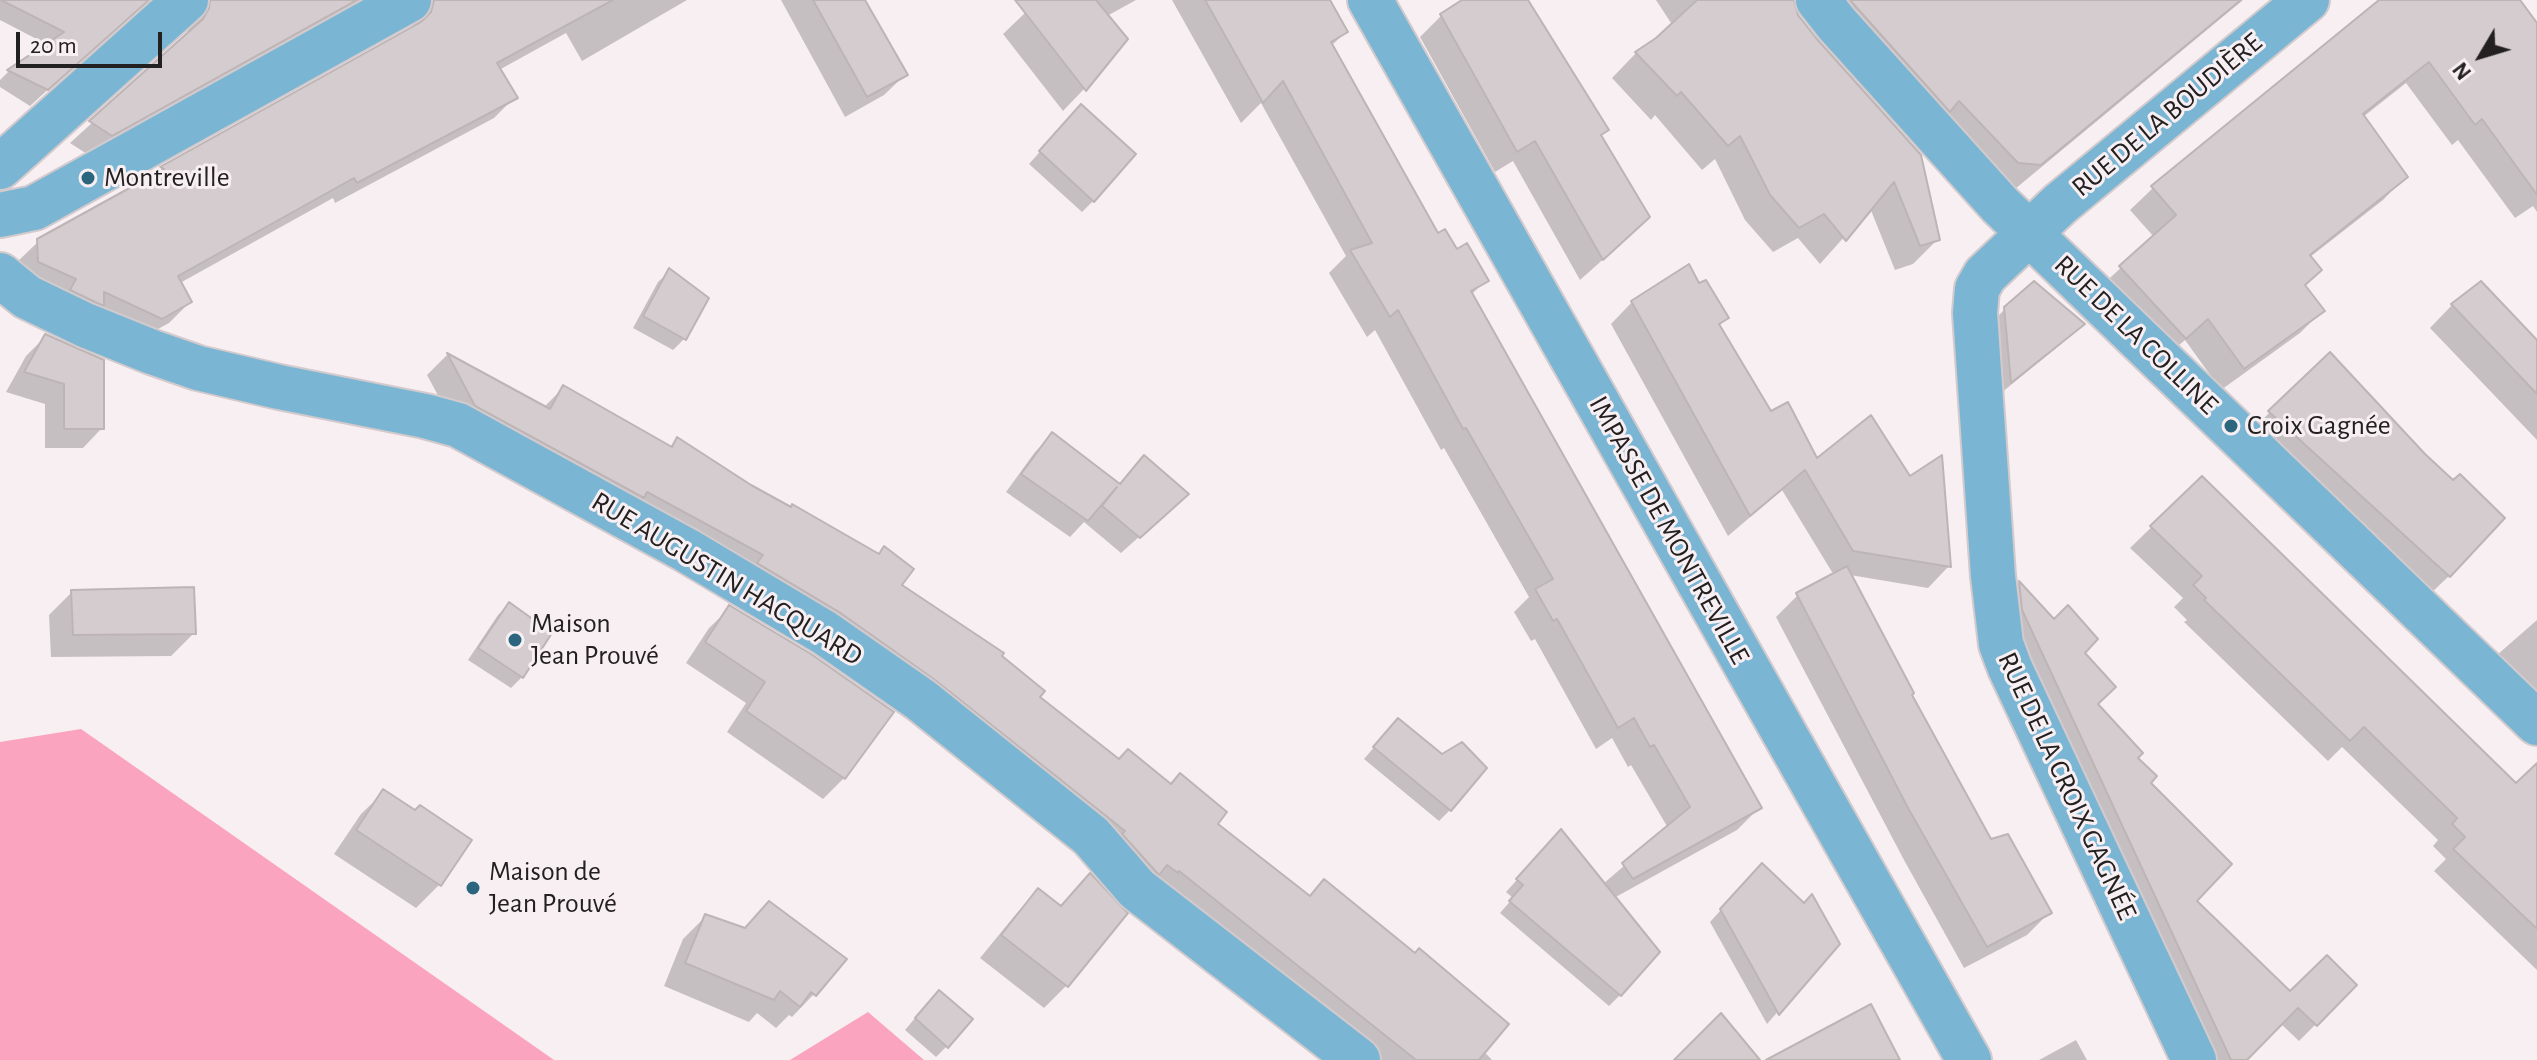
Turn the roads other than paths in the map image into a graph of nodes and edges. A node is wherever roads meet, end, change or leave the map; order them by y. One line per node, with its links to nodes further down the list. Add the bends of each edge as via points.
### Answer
1 (186, 0): 6 (street)
2 (409, 0): 7 (street, via 34,208)
3 (1370, 0): 12 (street, IMPASSE DE MONTREVILLE)
4 (1818, 0): 8 (street, RUE DE LA COLLINE)
5 (2307, 0): 8 (street, RUE DE LA BOUDIÈRE)
6 (0, 167)
7 (0, 215)
8 (2030, 234): 10 (street, RUE DE LA COLLINE); 13 (street, RUE DE LA CROIX GAGNÉE, via 1985,275 1977,289 1975,313 2001,644)
9 (0, 275): 11 (street, RUE AUGUSTIN HACQUARD, via 27,297 85,325 198,368 458,425 686,550 825,633 921,700 1091,836 1137,889)
10 (2537, 723)
11 (1358, 1060)
12 (1969, 1060)
13 (2194, 1060)

